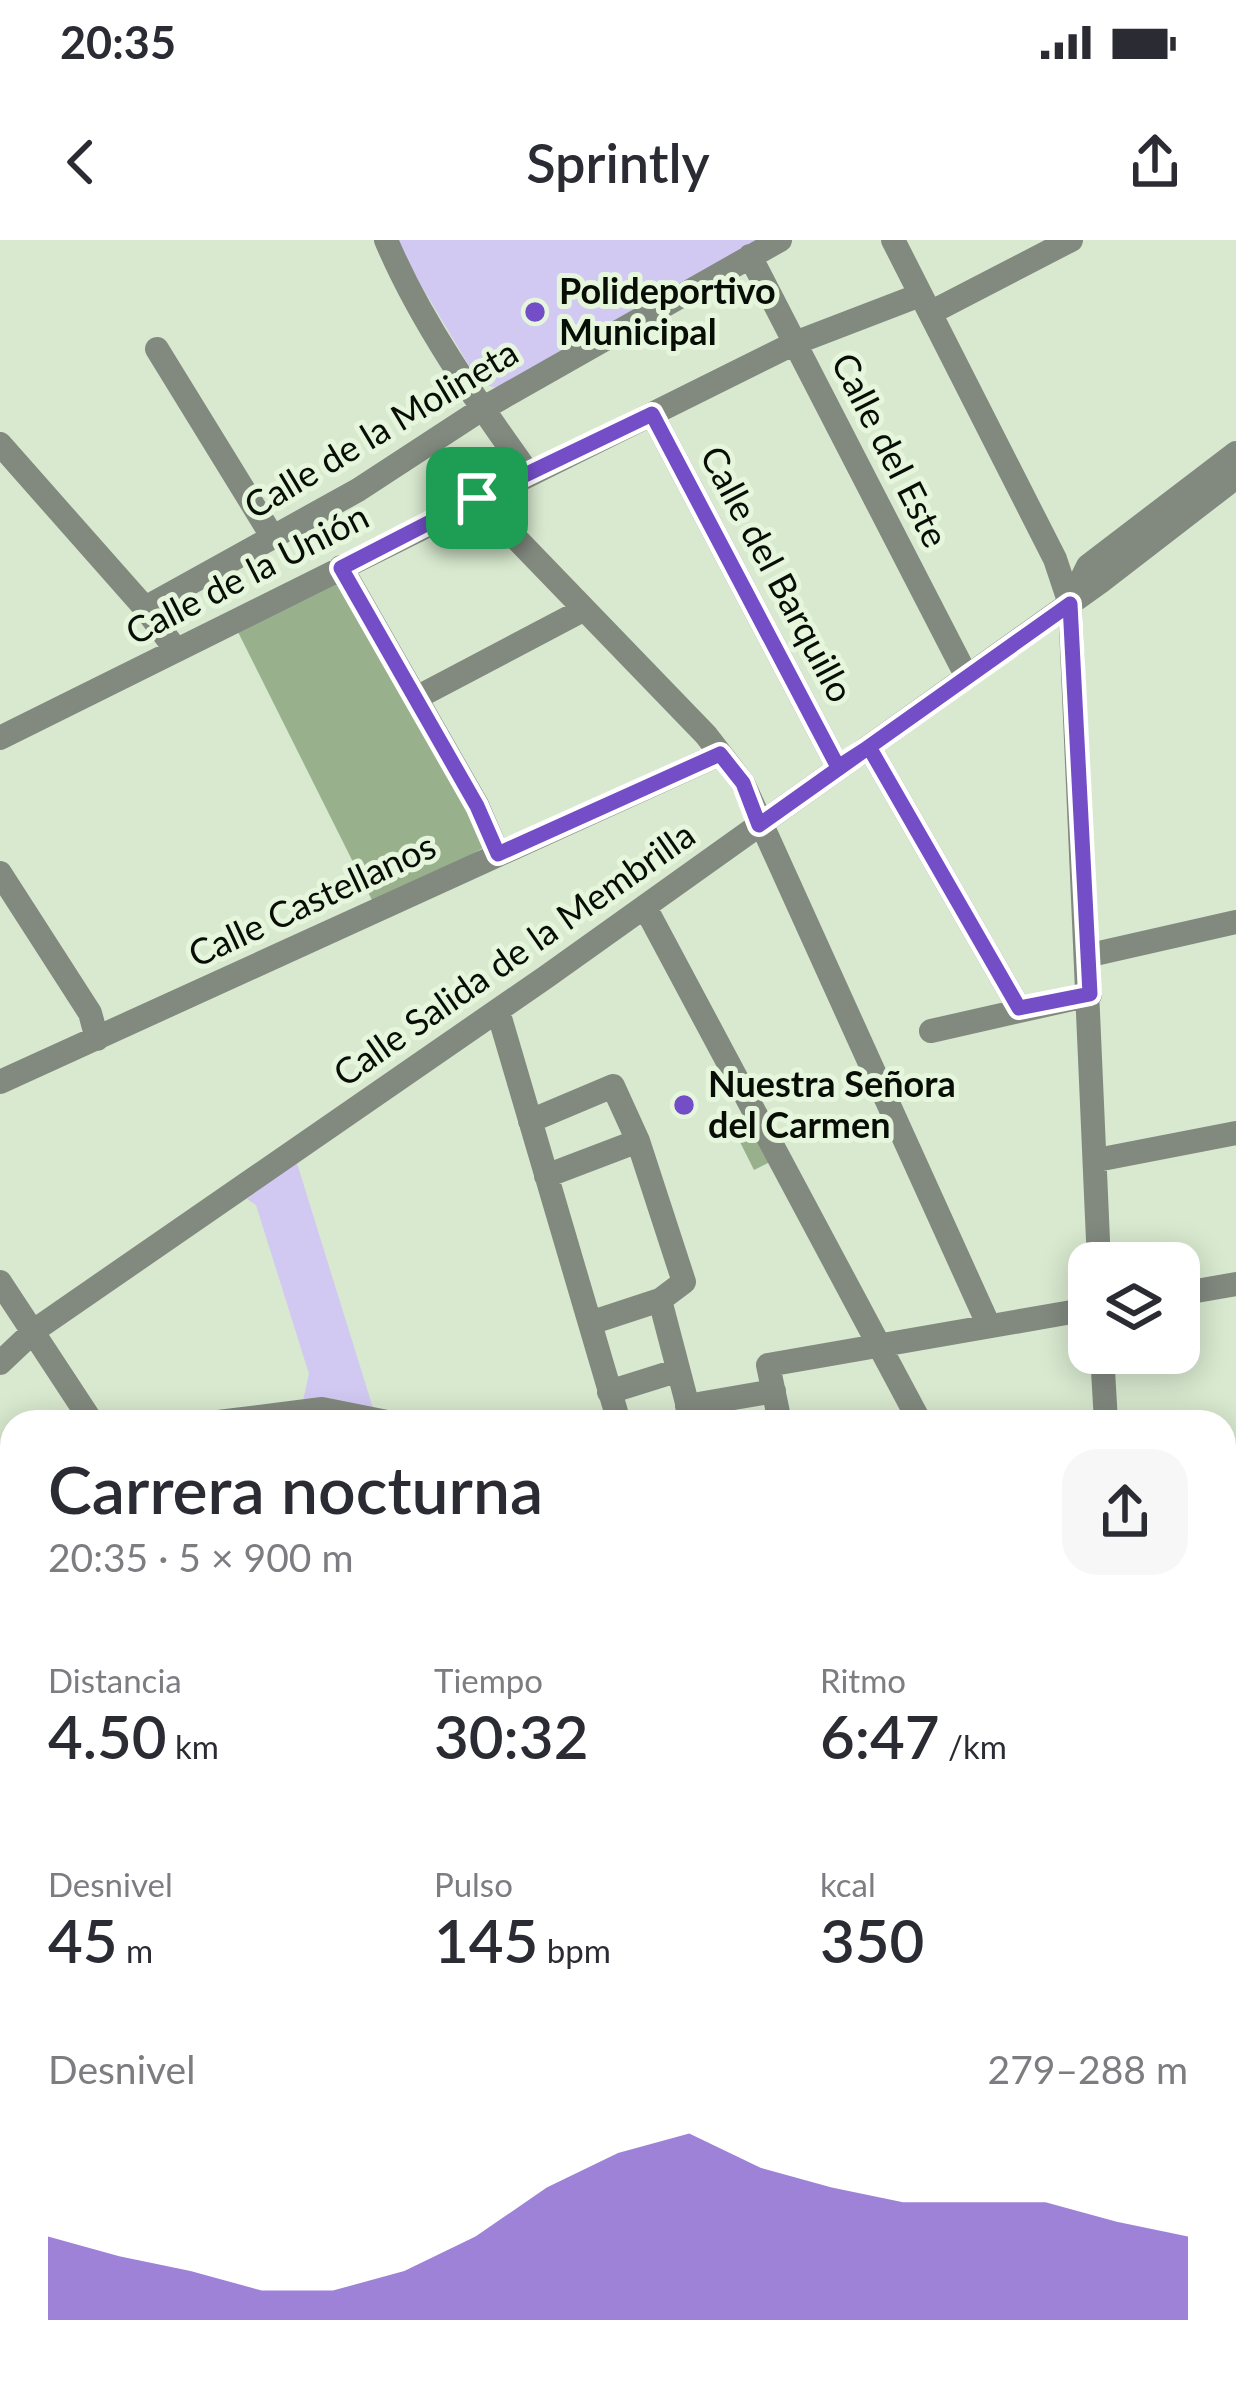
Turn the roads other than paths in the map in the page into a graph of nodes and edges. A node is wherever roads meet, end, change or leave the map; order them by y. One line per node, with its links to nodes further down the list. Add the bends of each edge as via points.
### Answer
1 (386, 240): 9 (street)
2 (780, 240): 5 (street, Calle de la Molineta)
3 (893, 240): 6 (street)
4 (1070, 240): 6 (street, Calle de la Unión)
5 (750, 256): 7 (street, Calle del Este); 9 (street, Calle de la Molineta)
6 (925, 304): 7 (street, Calle de la Unión); 18 (street, via 1055,559)
7 (795, 344): 10 (street, Calle de la Unión); 22 (street, Calle del Este)
8 (157, 349): 16 (street)
9 (482, 409): 13 (street); 16 (street, Calle de la Molineta)
10 (652, 414): 13 (street, Calle de la Unión); 27 (street, Calle del Barquillo)
11 (0, 444): 19 (street)
12 (1236, 453): 18 (street, Calle Salida de la Membrilla, via 1088,566)
13 (528, 473): 15 (street, Calle de la Unión)
14 (1236, 477): 18 (street, Calle Salida de la Membrilla)
15 (477, 498): 17 (street, Calle de la Unión); 20 (street)
16 (272, 536): 19 (street, Calle de la Molineta)
17 (341, 568): 21 (street, Calle de la Unión); 23 (street)
18 (1070, 604): 22 (street, Calle Salida de la Membrilla); 33 (street)
19 (145, 608): 21 (street)
20 (583, 610): 23 (street); 26 (street)
21 (176, 650): 24 (street, Calle de la Unión)
22 (967, 677): 25 (street, Calle Salida de la Membrilla)
23 (416, 698): 29 (street)
24 (0, 738)
25 (869, 747): 27 (street, Calle Salida de la Membrilla); 35 (street)
26 (720, 754): 28 (street, via 743,783); 29 (street, Calle Castellanos)
27 (838, 767): 28 (street, Calle Salida de la Membrilla)
28 (759, 825): 31 (street, Calle Salida de la Membrilla); 52 (street)
29 (498, 854): 38 (street, Calle Castellanos)
30 (0, 873): 38 (street, via 90,1012)
31 (645, 907): 36 (street, Calle Salida de la Membrilla); 54 (street)
32 (1236, 922): 33 (street)
33 (1087, 956): 34 (street)
34 (1090, 994): 35 (street); 43 (street)
35 (1019, 1008): 37 (street)
36 (498, 1011): 40 (street); 53 (street, Calle Salida de la Membrilla)
37 (931, 1031)
38 (97, 1039): 39 (street, Calle Castellanos)
39 (0, 1082)
40 (530, 1121): 42 (street, via 613,1086); 44 (street)
41 (1236, 1133): 43 (street)
42 (638, 1142): 44 (street); 49 (street, via 683,1282)
43 (1096, 1160): 45 (street)
44 (546, 1176): 51 (street)
45 (1098, 1242)
46 (0, 1282): 53 (street)
47 (1236, 1284): 48 (street)
48 (1200, 1290)
49 (660, 1300): 51 (street); 56 (street)
50 (1068, 1313): 52 (street)
51 (590, 1323): 59 (street)
52 (989, 1326): 54 (street)
53 (35, 1330): 55 (street, Calle Salida de la Membrilla); 60 (street)
54 (878, 1346): 58 (street, via 769,1365); 65 (street)
55 (0, 1364)
56 (676, 1371): 59 (street); 62 (street)
57 (1103, 1374): 66 (street)
58 (774, 1391): 63 (street); 64 (street)
59 (609, 1392): 61 (street)
60 (85, 1410)
61 (615, 1410)
62 (688, 1410)
63 (704, 1410)
64 (778, 1410)
65 (913, 1410)
66 (1105, 1410)

